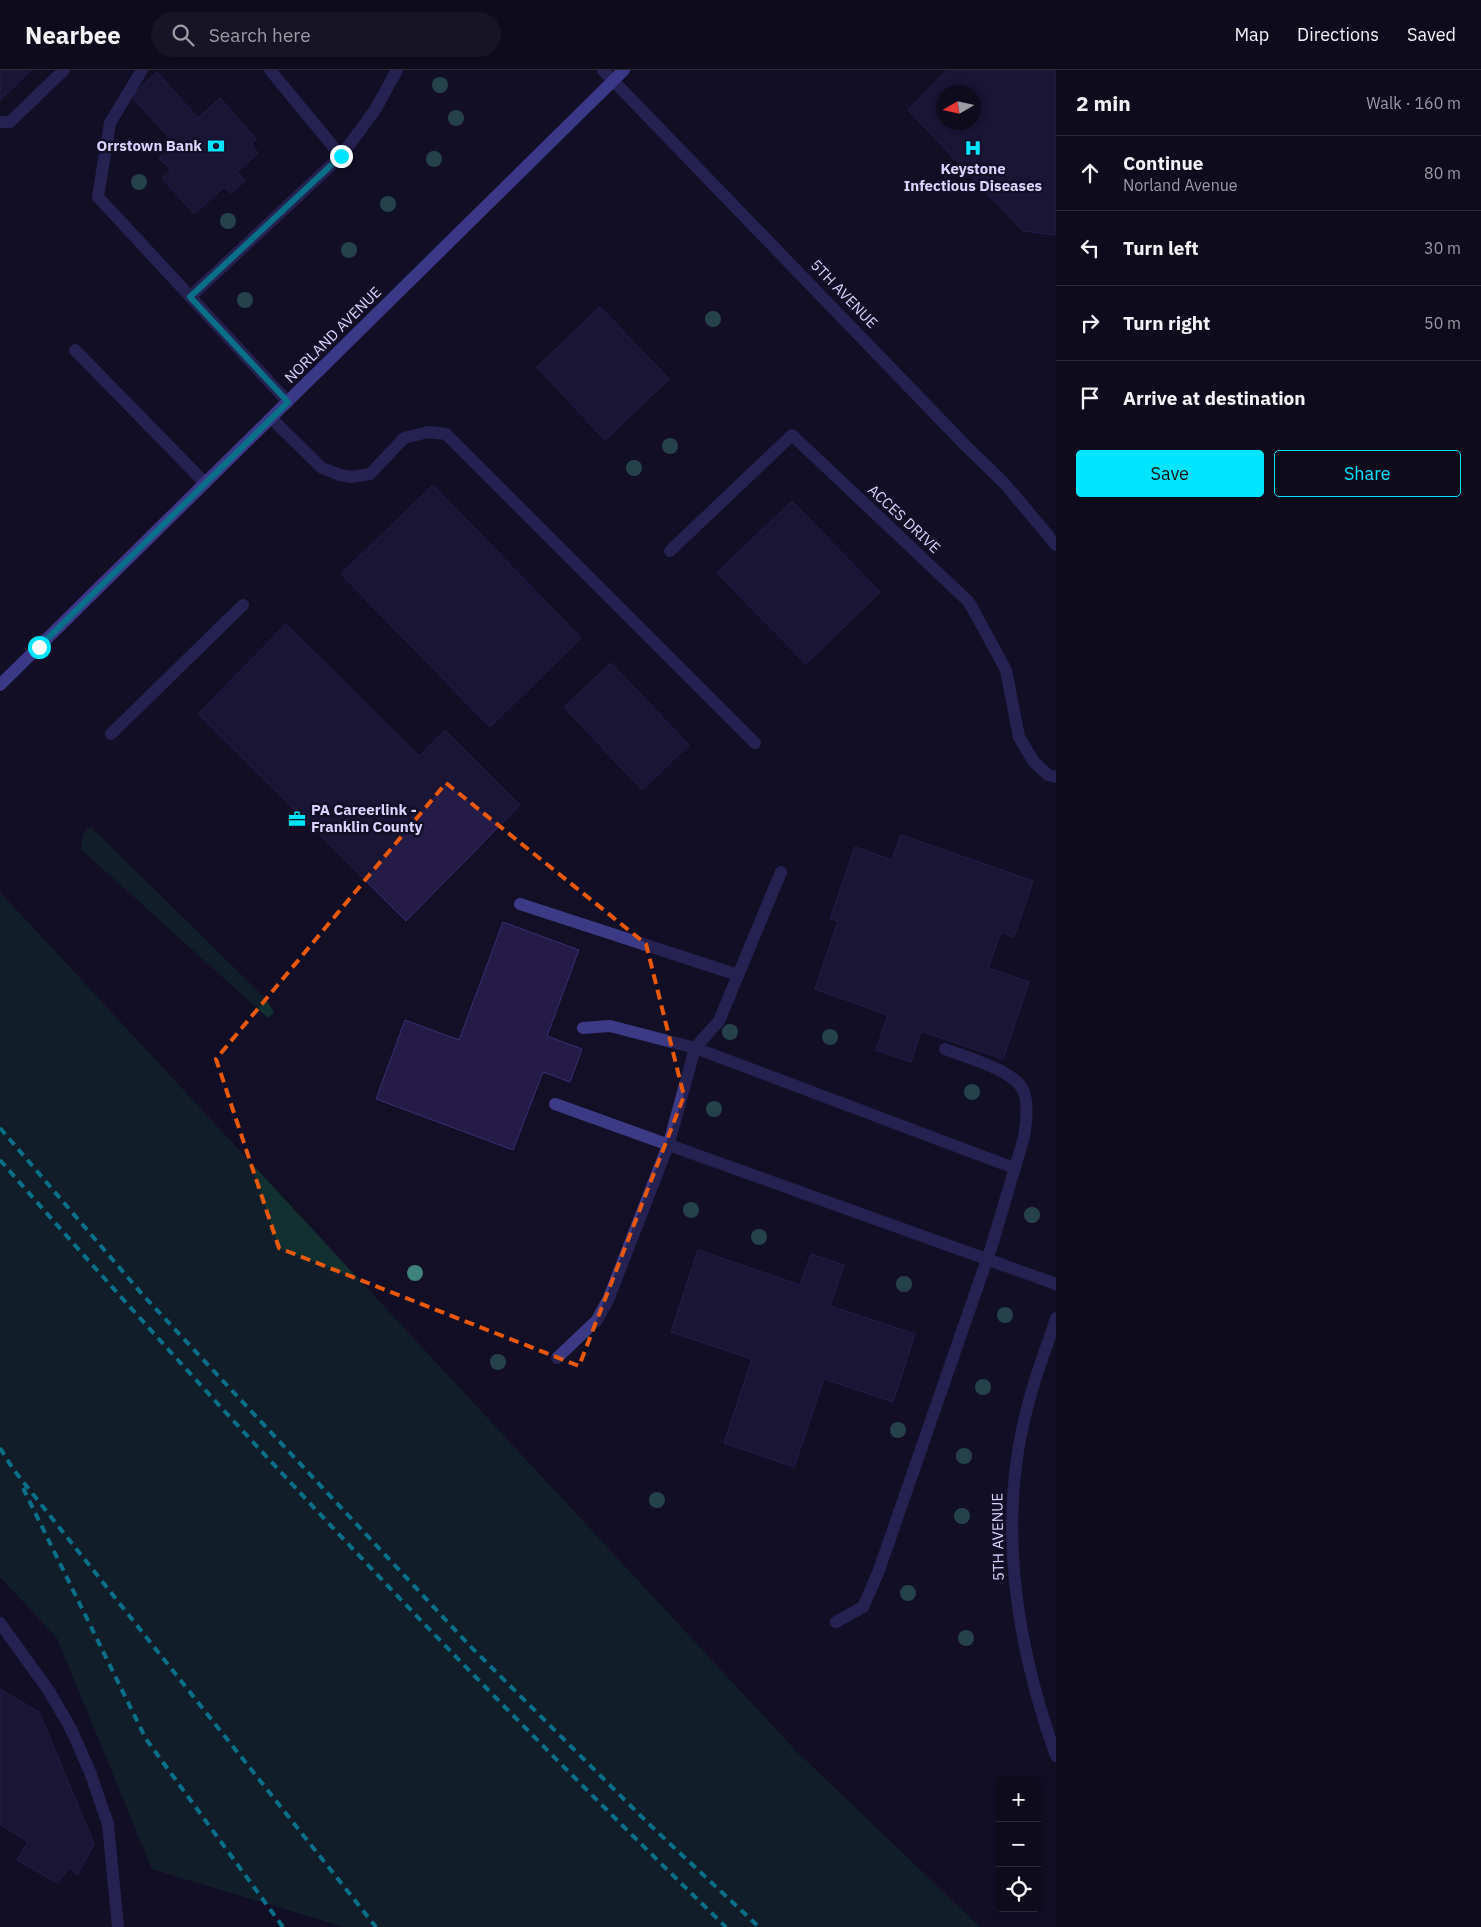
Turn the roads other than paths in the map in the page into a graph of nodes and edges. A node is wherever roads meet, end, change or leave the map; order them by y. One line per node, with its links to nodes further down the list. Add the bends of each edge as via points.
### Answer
1 (64, 70): 8 (street, via 10,122)
2 (142, 70): 10 (street, via 110,123 98,197)
3 (270, 70): 9 (street)
4 (397, 70): 9 (street, via 375,110)
5 (603, 70): 7 (street, 5TH AVENUE)
6 (624, 70): 7 (main road, NORLAND AVENUE)
7 (614, 81): 12 (main road, NORLAND AVENUE); 15 (street, 5TH AVENUE, via 1005,484)
8 (0, 122)
9 (341, 156): 10 (street)
10 (190, 297): 12 (street)
11 (75, 350): 14 (street)
12 (288, 402): 13 (main road, NORLAND AVENUE)
13 (271, 418): 14 (main road, NORLAND AVENUE); 20 (street, via 322,468 351,477 370,474 404,438 428,432 446,434)
14 (205, 483): 18 (main road, NORLAND AVENUE)
15 (1056, 546)
16 (670, 551): 21 (street, ACCES DRIVE, via 792,435 969,602 1006,670 1019,737 1034,762 1048,775)
17 (243, 605): 19 (street)
18 (0, 685)
19 (111, 734)
20 (755, 743)
21 (1056, 777)
22 (781, 872): 24 (street)
23 (520, 904): 24 (street)
24 (738, 975): 26 (street, via 719,1021)
25 (583, 1028): 26 (street, via 610,1026)
26 (695, 1048): 29 (street); 30 (street)
27 (945, 1049): 30 (street, via 1011,1076 1023,1089 1027,1120)
28 (555, 1104): 29 (street)
29 (669, 1143): 31 (street); 35 (street, via 608,1300 597,1320)
30 (1014, 1168): 31 (street)
31 (987, 1259): 32 (street); 36 (street, via 878,1573 863,1607)
32 (1056, 1284)
33 (1056, 1318): 34 (street, 5TH AVENUE)
34 (1052, 1342): 38 (street, 5TH AVENUE, via 1027,1406 1015,1473 1011,1521 1021,1629 1042,1718)
35 (557, 1358)
36 (836, 1622)
37 (0, 1623): 39 (street, via 49,1692 90,1772 108,1824)
38 (1056, 1756)
39 (118, 1927)

